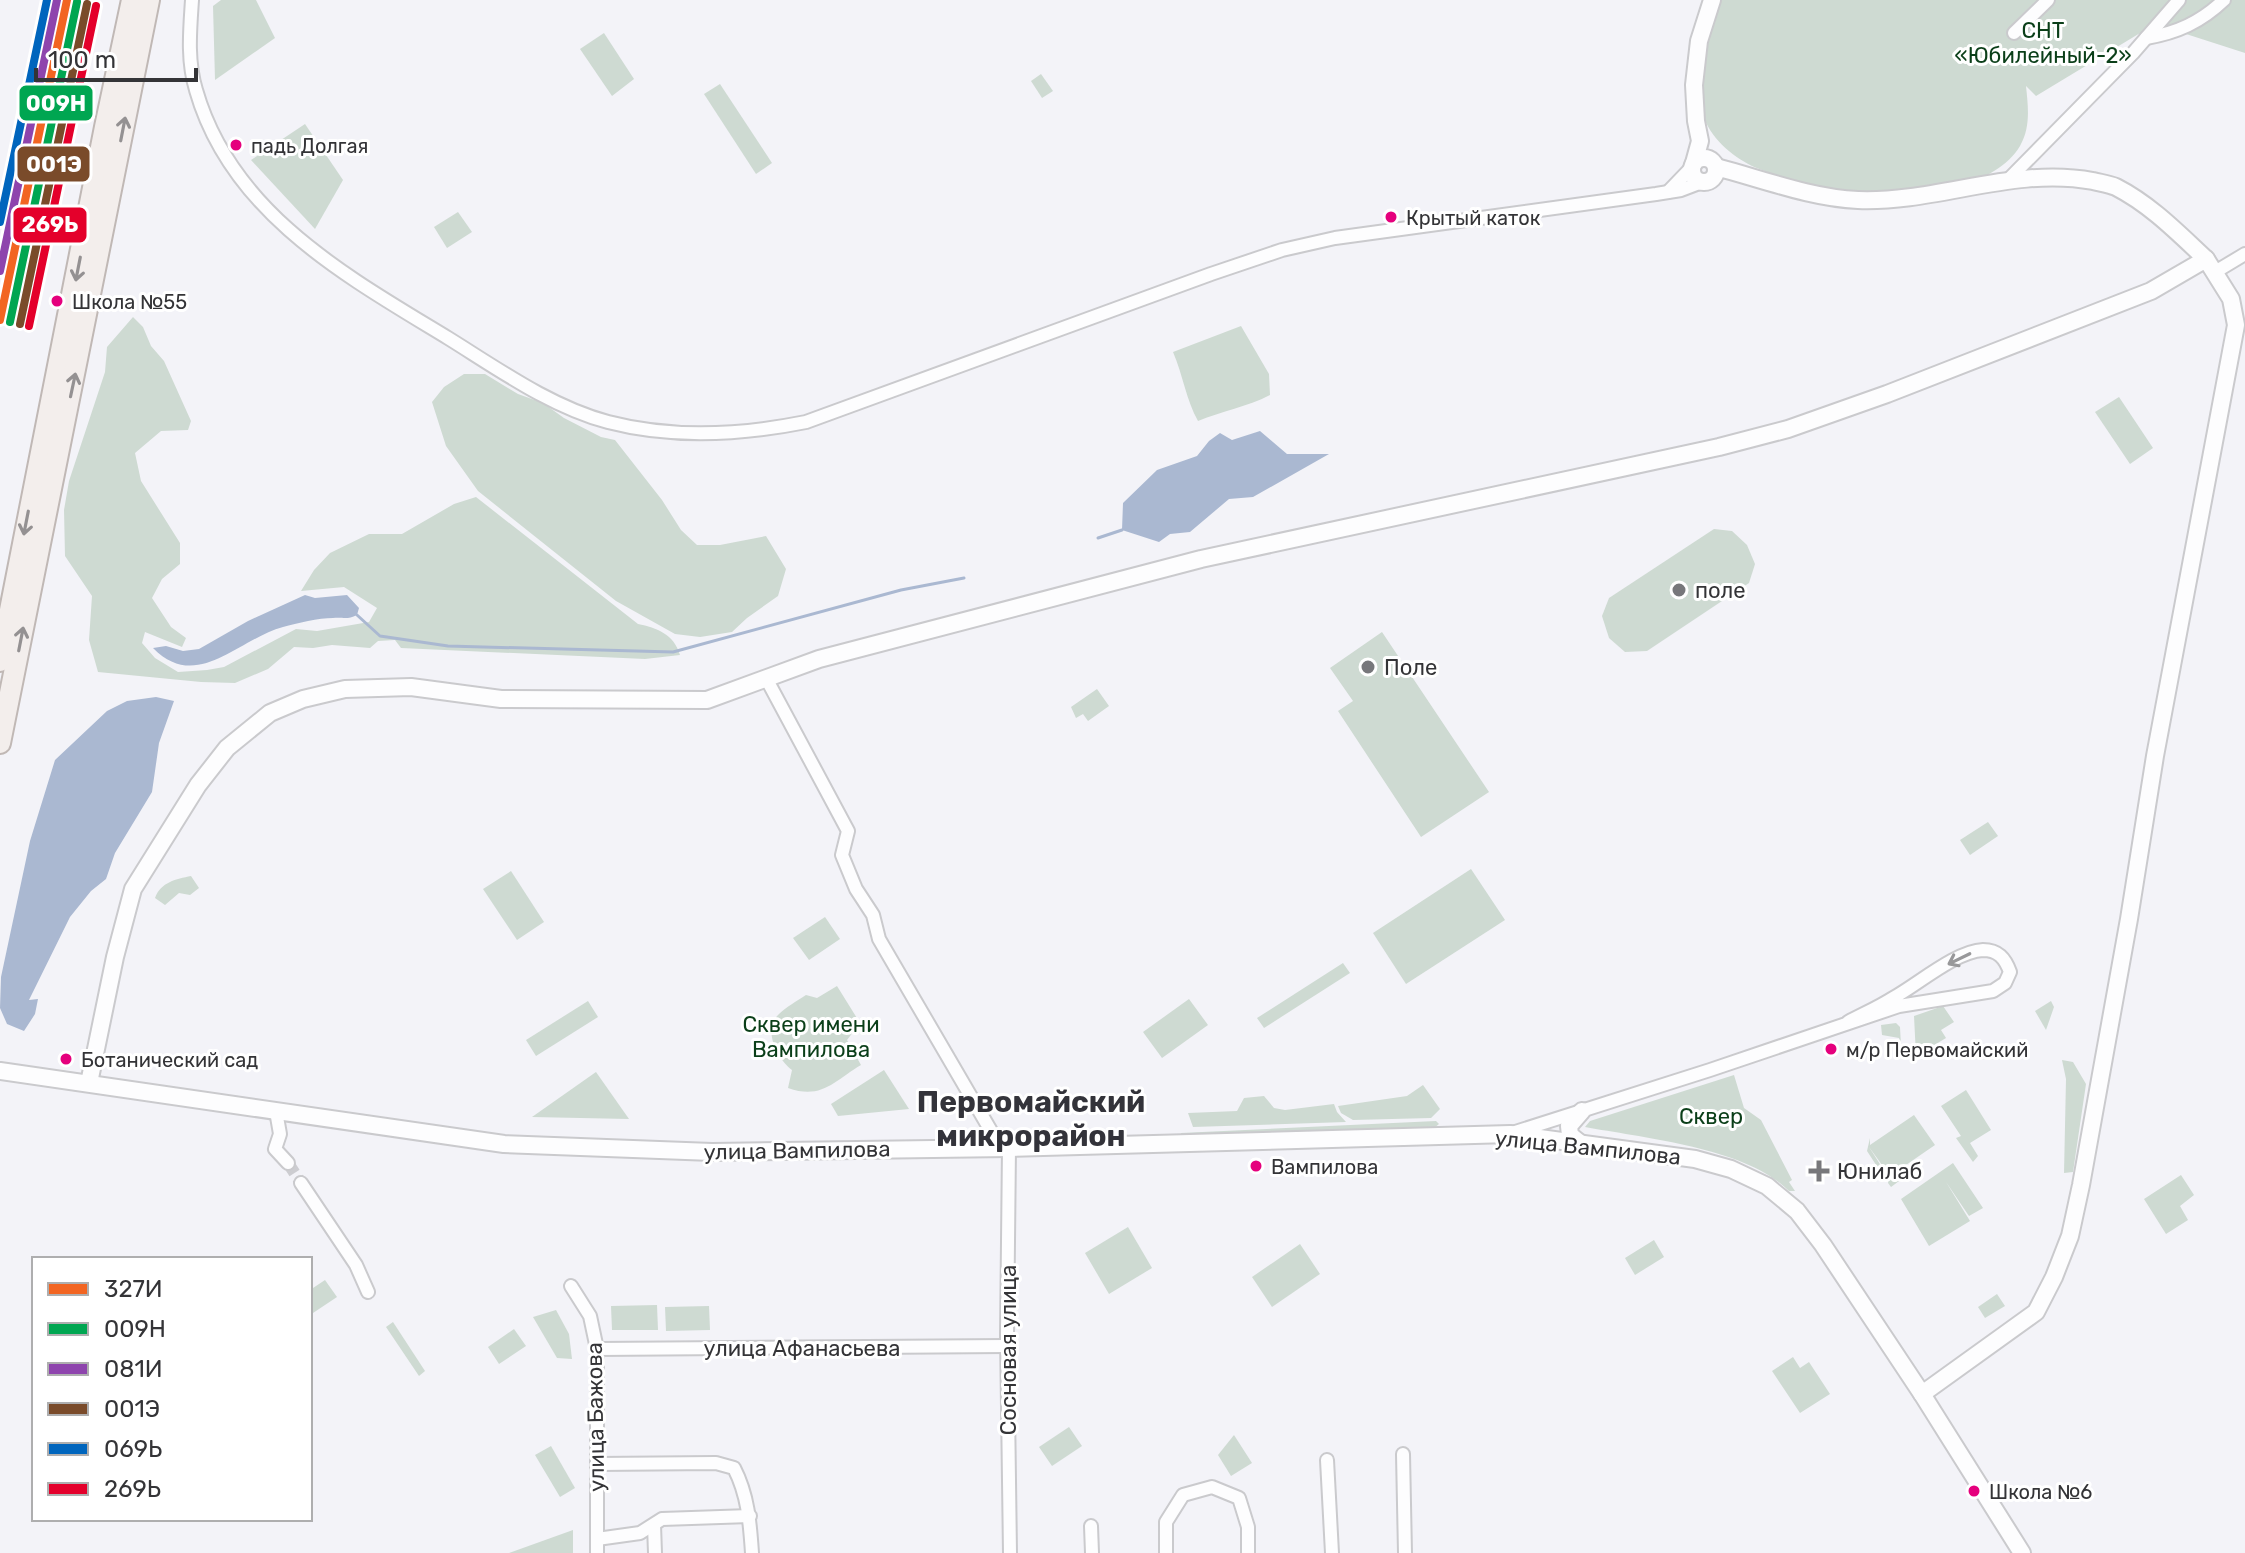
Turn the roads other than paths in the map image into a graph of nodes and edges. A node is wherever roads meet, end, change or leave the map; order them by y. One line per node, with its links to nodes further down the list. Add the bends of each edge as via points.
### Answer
1 (132, 0): 17 (main road, one-way to 17)
2 (149, 0): 19 (main road, one-way to 2)
3 (192, 0): 14 (street, via 189,45 195,89 231,167 270,213 355,282 557,402 606,422 653,431 759,431 806,422 1282,250)
4 (1712, 0): 10 (street, via 1699,41 1694,85)
5 (2048, 0): 8 (street)
6 (2179, 0): 9 (street)
7 (2224, 0): 9 (street, via 2192,25)
8 (2014, 33)
9 (2146, 38): 13 (street)
10 (1700, 141): 11 (street); 12 (street)
11 (1693, 165): 12 (street, via 1704,158); 14 (street)
12 (1710, 172): 13 (street, via 1748,175 1857,200 1898,199); 14 (street)
13 (2007, 181): 16 (street, via 2071,177 2113,185 2149,207)
14 (1668, 192)
15 (2245, 254): 16 (street)
16 (2210, 266): 18 (street, via 1788,429 1201,559 819,659); 34 (street, via 2231,299 2236,325 2070,1236 2036,1312)
17 (0, 661)
18 (766, 678): 22 (street, via 707,700 682,702 501,699 411,687 345,689 270,713 227,748 198,785 133,889); 27 (street, via 848,831 842,855 873,915 879,939)
19 (0, 743)
20 (1848, 1022): 20 (street, one-way to 20, via 1907,1003 1993,991 2010,972 1994,952 1979,950); 24 (street)
21 (0, 1071): 22 (street, улица Вампилова)
22 (89, 1083): 23 (street, улица Вампилова)
23 (276, 1111): 27 (street, улица Вампилова, via 504,1144 712,1152); 28 (street, via 280,1134 274,1150)
24 (1582, 1111): 25 (street); 26 (street, via 1569,1126 1570,1135)
25 (1510, 1134): 26 (street, улица Вампилова); 27 (street, улица Вампилова)
26 (1580, 1143): 34 (street, улица Вампилова, via 1695,1159 1767,1186 1809,1226)
27 (1001, 1148): 32 (street, Сосновая улица)
28 (288, 1163)
29 (301, 1183): 31 (street)
30 (571, 1286): 33 (street, улица Бажова, via 590,1316)
31 (368, 1292)
32 (1007, 1346): 33 (street, улица Афанасьева); 45 (street, Сосновая улица)
33 (597, 1349): 37 (street, улица Бажова)
34 (1922, 1394): 51 (street, улица Вампилова)
35 (1403, 1454): 50 (street)
36 (1327, 1460): 49 (street)
37 (597, 1464): 38 (street, via 716,1463 734,1468); 41 (street, улица Бажова)
38 (750, 1516): 39 (street, via 662,1519); 44 (street)
39 (654, 1525): 41 (street, via 640,1533); 43 (street)
40 (1091, 1526): 46 (street)
41 (597, 1539): 42 (street, улица Бажова)
42 (597, 1553)
43 (655, 1553)
44 (752, 1553)
45 (1010, 1553)
46 (1092, 1553)
47 (1166, 1553): 48 (street, via 1166,1522 1183,1495 1212,1487 1239,1498 1248,1527)
48 (1248, 1553)
49 (1332, 1553)
50 (1405, 1553)
51 (2022, 1553)

